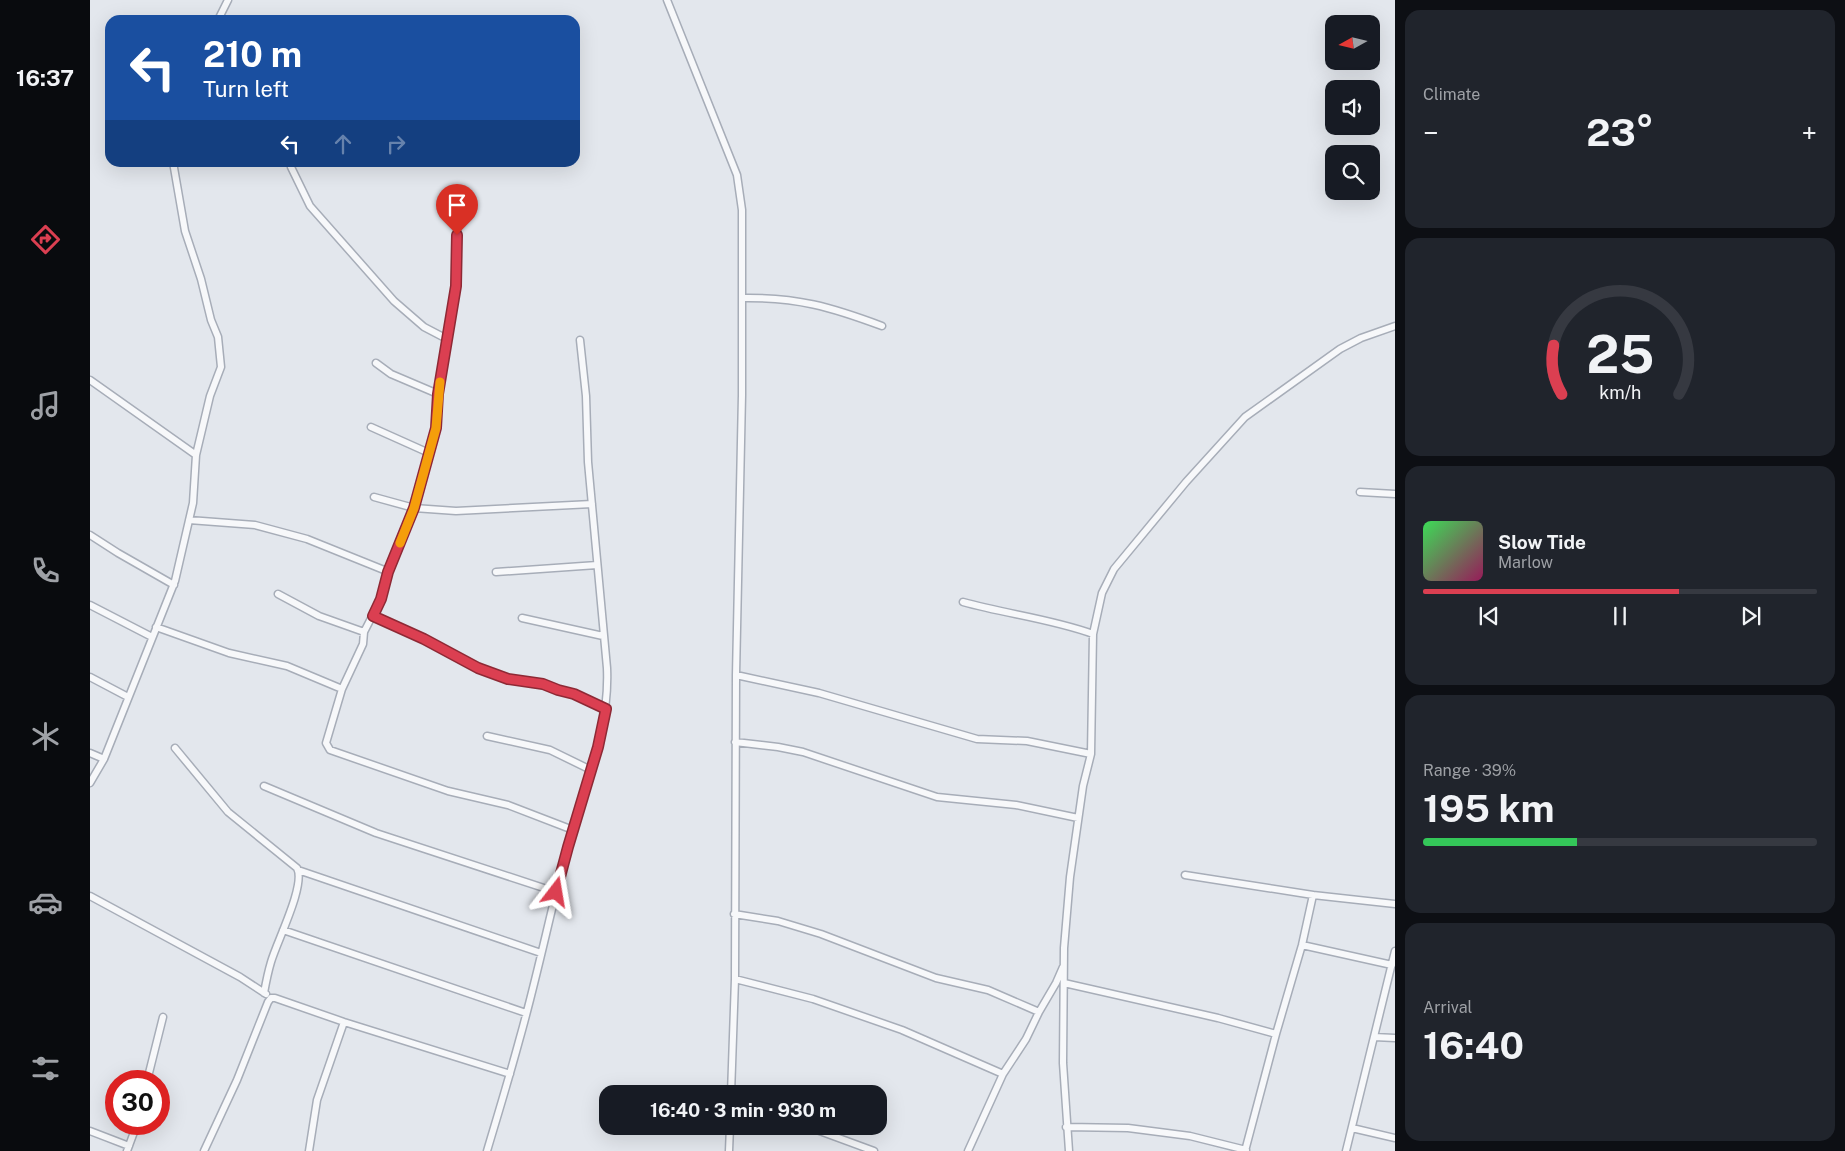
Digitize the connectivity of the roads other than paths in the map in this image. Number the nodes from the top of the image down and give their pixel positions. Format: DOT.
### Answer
graph roads {
  1 [pos="228,0"];
  2 [pos="667,0"];
  3 [pos="220,15"];
  4 [pos="174,167"];
  5 [pos="291,167"];
  6 [pos="458,201"];
  7 [pos="742,298"];
  8 [pos="882,326"];
  9 [pos="1395,326"];
  10 [pos="447,339"];
  11 [pos="580,340"];
  12 [pos="376,364"];
  13 [pos="90,380"];
  14 [pos="438,394"];
  15 [pos="370,427"];
  16 [pos="429,453"];
  17 [pos="196,455"];
  18 [pos="1360,492"];
  19 [pos="1395,494"];
  20 [pos="374,497"];
  21 [pos="592,504"];
  22 [pos="414,508"];
  23 [pos="189,520"];
  24 [pos="90,535"];
  25 [pos="597,564"];
  26 [pos="388,572"];
  27 [pos="496,572"];
  28 [pos="174,585"];
  29 [pos="278,594"];
  30 [pos="963,602"];
  31 [pos="90,604"];
  32 [pos="373,616"];
  33 [pos="522,618"];
  34 [pos="156,628"];
  35 [pos="364,632"];
  36 [pos="1093,634"];
  37 [pos="603,636"];
  38 [pos="152,637"];
  39 [pos="736,675"];
  40 [pos="90,677"];
  41 [pos="342,689"];
  42 [pos="128,697"];
  43 [pos="606,709"];
  44 [pos="487,736"];
  45 [pos="735,742"];
  46 [pos="175,748"];
  47 [pos="90,753"];
  48 [pos="1091,754"];
  49 [pos="104,759"];
  50 [pos="591,770"];
  51 [pos="90,783"];
  52 [pos="264,786"];
  53 [pos="1078,818"];
  54 [pos="573,830"];
  55 [pos="298,870"];
  56 [pos="1185,875"];
  57 [pos="556,892"];
  58 [pos="1313,895"];
  59 [pos="90,896"];
  60 [pos="1395,904"];
  61 [pos="734,914"];
  62 [pos="283,930"];
  63 [pos="1302,945"];
  64 [pos="1395,950"];
  65 [pos="541,953"];
  66 [pos="1064,964"];
  67 [pos="1392,965"];
  68 [pos="1393,975"];
  69 [pos="734,978"];
  70 [pos="1064,983"];
  71 [pos="264,993"];
  72 [pos="271,998"];
  73 [pos="1039,1012"];
  74 [pos="526,1013"];
  75 [pos="163,1017"];
  76 [pos="344,1022"];
  77 [pos="1276,1034"];
  78 [pos="1374,1037"];
  79 [pos="1395,1038"];
  80 [pos="150,1070"];
  81 [pos="510,1074"];
  82 [pos="1003,1074"];
  83 [pos="731,1085"];
  84 [pos="1066,1127"];
  85 [pos="1352,1128"];
  86 [pos="90,1131"];
  87 [pos="133,1135"];
  88 [pos="730,1135"];
  89 [pos="830,1135"];
  90 [pos="1395,1138"];
  91 [pos="128,1148"];
  92 [pos="489,1150"];
  93 [pos="204,1151"];
  94 [pos="309,1151"];
  95 [pos="729,1151"];
  96 [pos="874,1151"];
  97 [pos="968,1151"];
  98 [pos="1069,1151"];
  99 [pos="1246,1151"];
  100 [pos="1346,1151"];
  1 -- 3 [label="street"];
  2 -- 7 [label="street"];
  4 -- 17 [label="street"];
  5 -- 10 [label="street"];
  6 -- 10 [label="street"];
  7 -- 8 [label="street"];
  7 -- 39 [label="street"];
  9 -- 36 [label="street"];
  10 -- 14 [label="street"];
  11 -- 21 [label="street"];
  12 -- 14 [label="street"];
  13 -- 17 [label="street"];
  14 -- 16 [label="street"];
  15 -- 16 [label="street"];
  16 -- 22 [label="street"];
  17 -- 23 [label="street"];
  18 -- 19 [label="street"];
  20 -- 22 [label="street"];
  21 -- 22 [label="street"];
  21 -- 25 [label="street"];
  22 -- 26 [label="street"];
  23 -- 26 [label="street"];
  23 -- 28 [label="street"];
  24 -- 28 [label="street"];
  25 -- 27 [label="street"];
  25 -- 37 [label="street"];
  26 -- 32 [label="street"];
  28 -- 34 [label="street"];
  29 -- 35 [label="street"];
  30 -- 36 [label="street"];
  31 -- 38 [label="street"];
  32 -- 35 [label="street"];
  32 -- 43 [label="street"];
  33 -- 37 [label="street"];
  34 -- 38 [label="street"];
  34 -- 41 [label="street"];
  35 -- 41 [label="street"];
  36 -- 48 [label="street"];
  37 -- 43 [label="street"];
  38 -- 42 [label="street"];
  39 -- 45 [label="street"];
  39 -- 48 [label="street"];
  40 -- 42 [label="street"];
  41 -- 54 [label="street"];
  42 -- 49 [label="street"];
  43 -- 50 [label="street"];
  44 -- 50 [label="street"];
  45 -- 53 [label="street"];
  45 -- 61 [label="street"];
  46 -- 55 [label="street"];
  47 -- 49 [label="street"];
  48 -- 53 [label="street"];
  49 -- 51 [label="street"];
  50 -- 54 [label="street"];
  52 -- 57 [label="street"];
  53 -- 66 [label="street"];
  54 -- 57 [label="street"];
  55 -- 62 [label="street"];
  55 -- 65 [label="street"];
  56 -- 58 [label="street"];
  57 -- 65 [label="street"];
  58 -- 60 [label="street"];
  58 -- 63 [label="street"];
  59 -- 71 [label="street"];
  61 -- 69 [label="street"];
  61 -- 73 [label="street"];
  62 -- 71 [label="street"];
  62 -- 74 [label="street"];
  63 -- 67 [label="street"];
  63 -- 77 [label="street"];
  64 -- 67 [label="street"];
  65 -- 74 [label="street"];
  66 -- 70 [label="street"];
  66 -- 73 [label="street"];
  67 -- 68 [label="street"];
  68 -- 78 [label="street"];
  69 -- 82 [label="street"];
  69 -- 83 [label="street"];
  70 -- 77 [label="street"];
  70 -- 84 [label="street"];
  71 -- 72 [label="street"];
  72 -- 76 [label="street"];
  72 -- 93 [label="street"];
  73 -- 82 [label="street"];
  74 -- 81 [label="street"];
  75 -- 80 [label="street"];
  76 -- 81 [label="street"];
  76 -- 94 [label="street"];
  77 -- 99 [label="street"];
  78 -- 79 [label="street"];
  78 -- 85 [label="street"];
  81 -- 92 [label="street"];
  82 -- 97 [label="street"];
  84 -- 98 [label="street"];
  84 -- 99 [label="street"];
  85 -- 90 [label="street"];
  85 -- 100 [label="street"];
  86 -- 91 [label="street"];
  87 -- 91 [label="street"];
  88 -- 95 [label="street"];
  89 -- 96 [label="street"];
}
